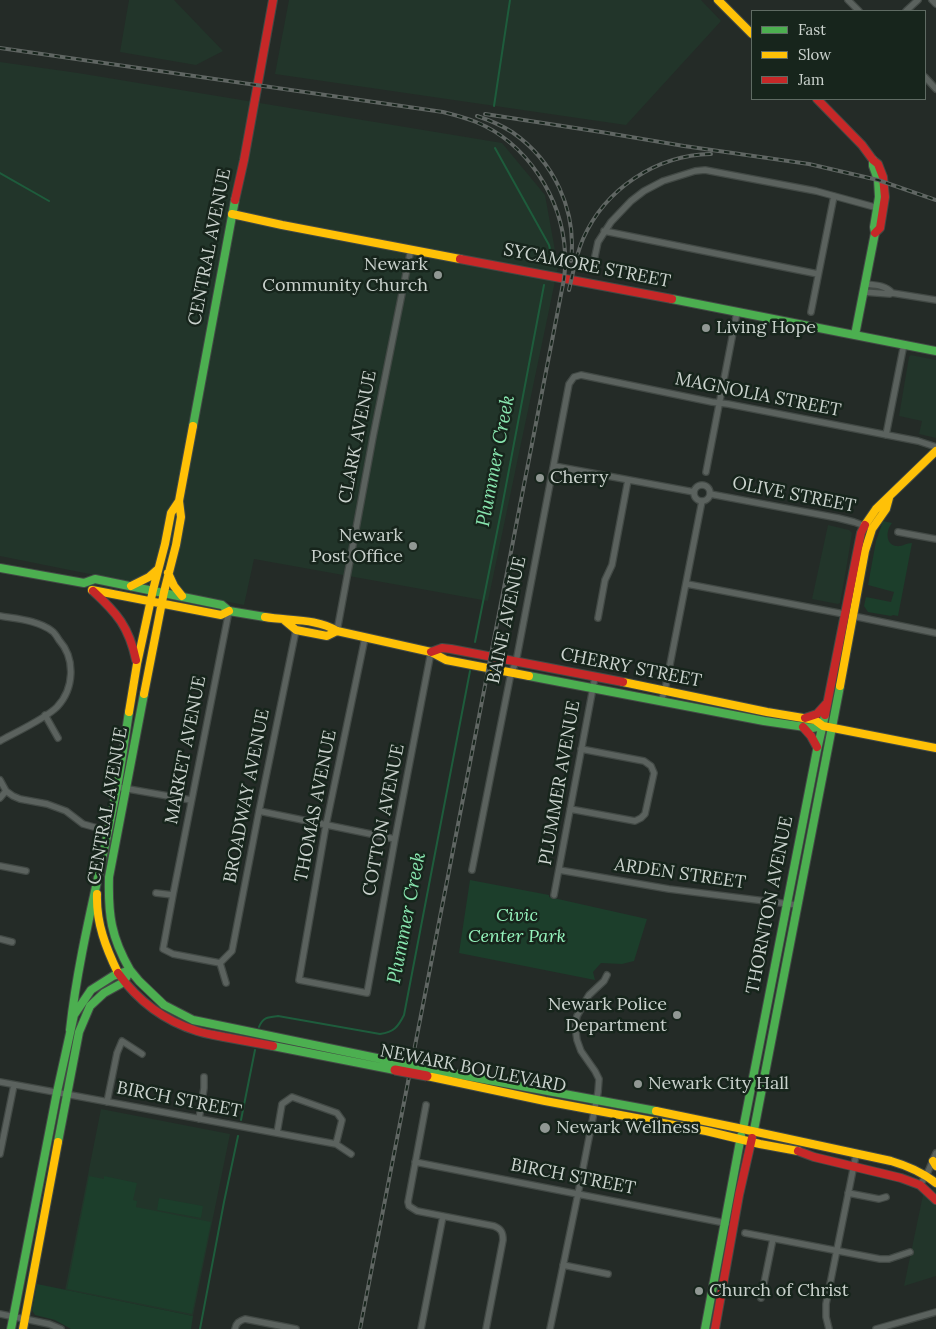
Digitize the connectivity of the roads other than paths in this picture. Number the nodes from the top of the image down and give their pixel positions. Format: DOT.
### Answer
graph roads {
  1 [pos="273,0"];
  2 [pos="848,0"];
  3 [pos="918,0"];
  4 [pos="932,0"];
  5 [pos="720,1"];
  6 [pos="936,4"];
  7 [pos="859,10"];
  8 [pos="907,10"];
  9 [pos="751,33"];
  10 [pos="926,78"];
  11 [pos="936,89"];
  12 [pos="818,100"];
  13 [pos="881,181"];
  14 [pos="834,196"];
  15 [pos="878,208"];
  16 [pos="232,214"];
  17 [pos="604,231"];
  18 [pos="875,233"];
  19 [pos="411,249"];
  20 [pos="592,270"];
  21 [pos="818,274"];
  22 [pos="864,288"];
  23 [pos="936,300"];
  24 [pos="737,312"];
  25 [pos="811,312"];
  26 [pos="855,335"];
  27 [pos="904,344"];
  28 [pos="936,351"];
  29 [pos="574,377"];
  30 [pos="719,403"];
  31 [pos="886,435"];
  32 [pos="936,447"];
  33 [pos="936,451"];
  34 [pos="554,466"];
  35 [pos="706,472"];
  36 [pos="628,480"];
  37 [pos="694,492"];
  38 [pos="710,494"];
  39 [pos="179,501"];
  40 [pos="702,501"];
  41 [pos="868,527"];
  42 [pos="898,532"];
  43 [pos="936,539"];
  44 [pos="0,568"];
  45 [pos="158,568"];
  46 [pos="168,573"];
  47 [pos="84,583"];
  48 [pos="686,584"];
  49 [pos="130,586"];
  50 [pos="92,590"];
  51 [pos="153,590"];
  52 [pos="164,592"];
  53 [pos="182,596"];
  54 [pos="150,601"];
  55 [pos="162,603"];
  56 [pos="229,611"];
  57 [pos="849,615"];
  58 [pos="0,616"];
  59 [pos="598,618"];
  60 [pos="284,620"];
  61 [pos="296,630"];
  62 [pos="337,631"];
  63 [pos="936,633"];
  64 [pos="365,638"];
  65 [pos="431,652"];
  66 [pos="516,662"];
  67 [pos="137,664"];
  68 [pos="511,673"];
  69 [pos="595,677"];
  70 [pos="592,688"];
  71 [pos="665,690"];
  72 [pos="661,701"];
  73 [pos="827,703"];
  74 [pos="745,713"];
  75 [pos="45,716"];
  76 [pos="804,723"];
  77 [pos="827,727"];
  78 [pos="58,738"];
  79 [pos="0,740"];
  80 [pos="817,747"];
  81 [pos="936,748"];
  82 [pos="581,749"];
  83 [pos="0,780"];
  84 [pos="117,787"];
  85 [pos="126,789"];
  86 [pos="6,791"];
  87 [pos="0,798"];
  88 [pos="191,800"];
  89 [pos="570,809"];
  90 [pos="259,811"];
  91 [pos="326,826"];
  92 [pos="108,831"];
  93 [pos="118,833"];
  94 [pos="395,839"];
  95 [pos="0,866"];
  96 [pos="472,870"];
  97 [pos="559,870"];
  98 [pos="26,871"];
  99 [pos="99,872"];
  100 [pos="156,893"];
  101 [pos="554,895"];
  102 [pos="172,896"];
  103 [pos="786,903"];
  104 [pos="797,906"];
  105 [pos="0,939"];
  106 [pos="12,942"];
  107 [pos="220,963"];
  108 [pos="130,970"];
  109 [pos="118,973"];
  110 [pos="607,975"];
  111 [pos="124,982"];
  112 [pos="226,983"];
  113 [pos="366,993"];
  114 [pos="70,1030"];
  115 [pos="142,1054"];
  116 [pos="395,1066"];
  117 [pos="428,1072"];
  118 [pos="204,1077"];
  119 [pos="0,1082"];
  120 [pos="14,1085"];
  121 [pos="57,1092"];
  122 [pos="67,1094"];
  123 [pos="596,1100"];
  124 [pos="108,1102"];
  125 [pos="426,1104"];
  126 [pos="594,1110"];
  127 [pos="198,1119"];
  128 [pos="743,1129"];
  129 [pos="754,1130"];
  130 [pos="277,1133"];
  131 [pos="740,1140"];
  132 [pos="751,1142"];
  133 [pos="336,1144"];
  134 [pos="1,1145"];
  135 [pos="0,1154"];
  136 [pos="351,1154"];
  137 [pos="856,1155"];
  138 [pos="935,1160"];
  139 [pos="415,1162"];
  140 [pos="853,1167"];
  141 [pos="927,1174"];
  142 [pos="936,1182"];
  143 [pos="920,1185"];
  144 [pos="848,1192"];
  145 [pos="578,1194"];
  146 [pos="886,1197"];
  147 [pos="936,1200"];
  148 [pos="443,1216"];
  149 [pos="725,1222"];
  150 [pos="732,1232"];
  151 [pos="745,1233"];
  152 [pos="773,1239"];
  153 [pos="837,1251"];
  154 [pos="910,1252"];
  155 [pos="563,1265"];
  156 [pos="608,1274"];
  157 [pos="761,1298"];
  158 [pos="936,1312"];
  159 [pos="0,1314"];
  160 [pos="13,1317"];
  161 [pos="25,1319"];
  162 [pos="11,1329"];
  163 [pos="23,1329"];
  164 [pos="61,1329"];
  165 [pos="235,1329"];
  166 [pos="296,1329"];
  167 [pos="421,1329"];
  168 [pos="486,1329"];
  169 [pos="550,1329"];
  170 [pos="705,1329"];
  171 [pos="716,1329"];
  172 [pos="829,1329"];
  173 [pos="876,1329"];
  1 -- 16 [label="main road, CENTRAL AVENUE"];
  2 -- 7 [label="street"];
  3 -- 8 [label="street"];
  4 -- 6 [label="street"];
  5 -- 9 [label="main road"];
  10 -- 11 [label="street"];
  12 -- 13 [label="main road"];
  13 -- 15 [label="main road"];
  13 -- 18 [label="main road"];
  14 -- 15 [label="street"];
  14 -- 17 [label="street"];
  14 -- 21 [label="street"];
  15 -- 18 [label="main road"];
  16 -- 19 [label="main road, SYCAMORE STREET"];
  16 -- 39 [label="main road, CENTRAL AVENUE"];
  17 -- 20 [label="street"];
  17 -- 21 [label="street"];
  18 -- 22 [label="main road"];
  19 -- 24 [label="main road, SYCAMORE STREET"];
  19 -- 62 [label="street, CLARK AVENUE"];
  21 -- 25 [label="street"];
  22 -- 23 [label="street"];
  22 -- 26 [label="main road"];
  24 -- 26 [label="main road, SYCAMORE STREET"];
  24 -- 30 [label="street"];
  26 -- 27 [label="main road, SYCAMORE STREET"];
  27 -- 28 [label="main road, SYCAMORE STREET"];
  27 -- 31 [label="street"];
  29 -- 30 [label="street, MAGNOLIA STREET"];
  29 -- 34 [label="street, BAINE AVENUE"];
  30 -- 31 [label="street, MAGNOLIA STREET"];
  30 -- 35 [label="street"];
  31 -- 32 [label="street, MAGNOLIA STREET"];
  33 -- 41 [label="main road, THORNTON AVENUE"];
  34 -- 36 [label="street, OLIVE STREET"];
  34 -- 66 [label="street, BAINE AVENUE"];
  36 -- 37 [label="street, OLIVE STREET"];
  36 -- 59 [label="street"];
  37 -- 38 [label="street, OLIVE STREET"];
  37 -- 40 [label="street"];
  38 -- 40 [label="street, OLIVE STREET"];
  38 -- 41 [label="street, OLIVE STREET"];
  39 -- 45 [label="main road, CENTRAL AVENUE"];
  39 -- 46 [label="main road, CENTRAL AVENUE"];
  40 -- 48 [label="street"];
  41 -- 57 [label="main road, THORNTON AVENUE"];
  42 -- 43 [label="street"];
  44 -- 47 [label="main road, CHERRY STREET"];
  45 -- 49 [label="main road"];
  45 -- 51 [label="main road, CENTRAL AVENUE"];
  46 -- 52 [label="main road, CENTRAL AVENUE"];
  46 -- 53 [label="main road"];
  47 -- 49 [label="main road, CHERRY STREET"];
  47 -- 50 [label="main road"];
  48 -- 57 [label="street"];
  48 -- 71 [label="street"];
  49 -- 51 [label="main road, CHERRY STREET"];
  50 -- 54 [label="main road, CHERRY STREET"];
  50 -- 67 [label="main road"];
  51 -- 52 [label="main road, CHERRY STREET"];
  51 -- 54 [label="main road, CENTRAL AVENUE"];
  52 -- 53 [label="main road, CHERRY STREET"];
  52 -- 55 [label="main road, CENTRAL AVENUE"];
  53 -- 56 [label="main road, CHERRY STREET"];
  54 -- 55 [label="main road, CHERRY STREET"];
  54 -- 67 [label="main road, CENTRAL AVENUE"];
  55 -- 56 [label="main road, CHERRY STREET"];
  55 -- 85 [label="main road, CENTRAL AVENUE"];
  56 -- 60 [label="main road, CHERRY STREET"];
  56 -- 88 [label="street, MARKET AVENUE"];
  57 -- 63 [label="street"];
  57 -- 73 [label="main road, THORNTON AVENUE"];
  57 -- 77 [label="main road, THORNTON AVENUE"];
  58 -- 75 [label="street"];
  60 -- 61 [label="main road, CHERRY STREET"];
  60 -- 62 [label="main road, CHERRY STREET"];
  61 -- 62 [label="main road, CHERRY STREET"];
  61 -- 90 [label="street, BROADWAY AVENUE"];
  62 -- 64 [label="main road, CHERRY STREET"];
  64 -- 65 [label="main road, CHERRY STREET"];
  64 -- 91 [label="street, THOMAS AVENUE"];
  65 -- 66 [label="main road, CHERRY STREET"];
  65 -- 68 [label="main road, CHERRY STREET"];
  65 -- 94 [label="street, COTTON AVENUE"];
  66 -- 68 [label="street, BAINE AVENUE"];
  66 -- 69 [label="main road, CHERRY STREET"];
  67 -- 84 [label="main road, CENTRAL AVENUE"];
  68 -- 70 [label="main road, CHERRY STREET"];
  68 -- 96 [label="street, BAINE AVENUE"];
  69 -- 70 [label="street, PLUMMER AVENUE"];
  69 -- 71 [label="main road, CHERRY STREET"];
  70 -- 72 [label="main road, CHERRY STREET"];
  70 -- 82 [label="street, PLUMMER AVENUE"];
  71 -- 72 [label="street"];
  71 -- 74 [label="main road, CHERRY STREET"];
  72 -- 74 [label="main road, CHERRY STREET"];
  73 -- 76 [label="main road"];
  73 -- 77 [label="main road, THORNTON AVENUE"];
  74 -- 76 [label="main road, CHERRY STREET"];
  75 -- 78 [label="street"];
  75 -- 79 [label="street"];
  76 -- 77 [label="main road, CHERRY STREET"];
  76 -- 80 [label="main road"];
  77 -- 80 [label="main road, THORNTON AVENUE"];
  77 -- 81 [label="main road, CHERRY STREET"];
  77 -- 104 [label="main road, THORNTON AVENUE"];
  80 -- 103 [label="main road, THORNTON AVENUE"];
  82 -- 89 [label="street, PLUMMER AVENUE"];
  82 -- 89 [label="street"];
  83 -- 86 [label="street"];
  84 -- 85 [label="street"];
  84 -- 92 [label="main road, CENTRAL AVENUE"];
  85 -- 88 [label="street"];
  85 -- 93 [label="main road, CENTRAL AVENUE"];
  86 -- 87 [label="street"];
  86 -- 92 [label="street"];
  88 -- 102 [label="street, MARKET AVENUE"];
  89 -- 97 [label="street, PLUMMER AVENUE"];
  90 -- 91 [label="street"];
  90 -- 107 [label="street, BROADWAY AVENUE"];
  91 -- 94 [label="street"];
  91 -- 113 [label="street, THOMAS AVENUE"];
  92 -- 93 [label="main road"];
  92 -- 99 [label="main road, CENTRAL AVENUE"];
  93 -- 108 [label="main road, CENTRAL AVENUE"];
  94 -- 113 [label="street, COTTON AVENUE"];
  95 -- 98 [label="street"];
  97 -- 101 [label="street, PLUMMER AVENUE"];
  97 -- 103 [label="street, ARDEN STREET"];
  99 -- 109 [label="main road, NEWARK BOULEVARD"];
  99 -- 114 [label="main road"];
  100 -- 102 [label="street"];
  102 -- 107 [label="street, MARKET AVENUE"];
  103 -- 104 [label="street, ARDEN STREET"];
  103 -- 128 [label="main road, THORNTON AVENUE"];
  104 -- 129 [label="main road, THORNTON AVENUE"];
  105 -- 106 [label="street"];
  107 -- 112 [label="street"];
  108 -- 109 [label="main road"];
  108 -- 111 [label="main road"];
  108 -- 116 [label="main road, NEWARK BOULEVARD"];
  109 -- 111 [label="main road, NEWARK BOULEVARD"];
  109 -- 114 [label="main road"];
  110 -- 123 [label="street"];
  111 -- 116 [label="main road, NEWARK BOULEVARD"];
  111 -- 122 [label="main road"];
  114 -- 121 [label="main road"];
  115 -- 124 [label="street"];
  116 -- 117 [label="main road, NEWARK BOULEVARD, bridge"];
  117 -- 123 [label="main road, NEWARK BOULEVARD"];
  117 -- 126 [label="main road, NEWARK BOULEVARD"];
  118 -- 127 [label="street"];
  119 -- 120 [label="street, BIRCH STREET"];
  120 -- 121 [label="street, BIRCH STREET"];
  120 -- 134 [label="street"];
  121 -- 122 [label="street, BIRCH STREET"];
  121 -- 160 [label="main road"];
  122 -- 124 [label="street, BIRCH STREET"];
  122 -- 161 [label="main road"];
  123 -- 126 [label="street"];
  123 -- 128 [label="main road, NEWARK BOULEVARD"];
  124 -- 127 [label="street, BIRCH STREET"];
  125 -- 139 [label="street"];
  126 -- 131 [label="main road, NEWARK BOULEVARD"];
  126 -- 145 [label="street"];
  127 -- 130 [label="street, BIRCH STREET"];
  128 -- 129 [label="main road, NEWARK BOULEVARD"];
  128 -- 131 [label="main road, THORNTON AVENUE"];
  129 -- 132 [label="main road, THORNTON AVENUE"];
  129 -- 137 [label="main road, NEWARK BOULEVARD"];
  130 -- 133 [label="street, BIRCH STREET"];
  130 -- 133 [label="street"];
  131 -- 132 [label="main road, NEWARK BOULEVARD"];
  131 -- 149 [label="main road, THORNTON AVENUE"];
  132 -- 140 [label="main road, NEWARK BOULEVARD"];
  132 -- 150 [label="main road, THORNTON AVENUE"];
  133 -- 136 [label="street, BIRCH STREET"];
  134 -- 135 [label="street"];
  137 -- 140 [label="street"];
  137 -- 141 [label="main road, NEWARK BOULEVARD"];
  138 -- 141 [label="street"];
  139 -- 145 [label="street, BIRCH STREET"];
  139 -- 148 [label="street"];
  140 -- 143 [label="main road, NEWARK BOULEVARD"];
  140 -- 144 [label="street"];
  141 -- 142 [label="main road, NEWARK BOULEVARD"];
  141 -- 143 [label="street"];
  143 -- 147 [label="main road, NEWARK BOULEVARD"];
  144 -- 146 [label="street"];
  144 -- 153 [label="street"];
  145 -- 149 [label="street, BIRCH STREET"];
  145 -- 155 [label="street"];
  148 -- 167 [label="street"];
  148 -- 168 [label="street"];
  149 -- 150 [label="street"];
  149 -- 170 [label="main road, THORNTON AVENUE"];
  150 -- 171 [label="main road, THORNTON AVENUE"];
  151 -- 152 [label="street"];
  152 -- 153 [label="street"];
  152 -- 157 [label="street"];
  153 -- 154 [label="street"];
  153 -- 172 [label="street"];
  155 -- 156 [label="street"];
  155 -- 169 [label="street"];
  158 -- 173 [label="street"];
  159 -- 160 [label="street"];
  160 -- 161 [label="street"];
  160 -- 162 [label="main road"];
  161 -- 163 [label="main road"];
  161 -- 164 [label="street"];
  165 -- 166 [label="street"];
}
